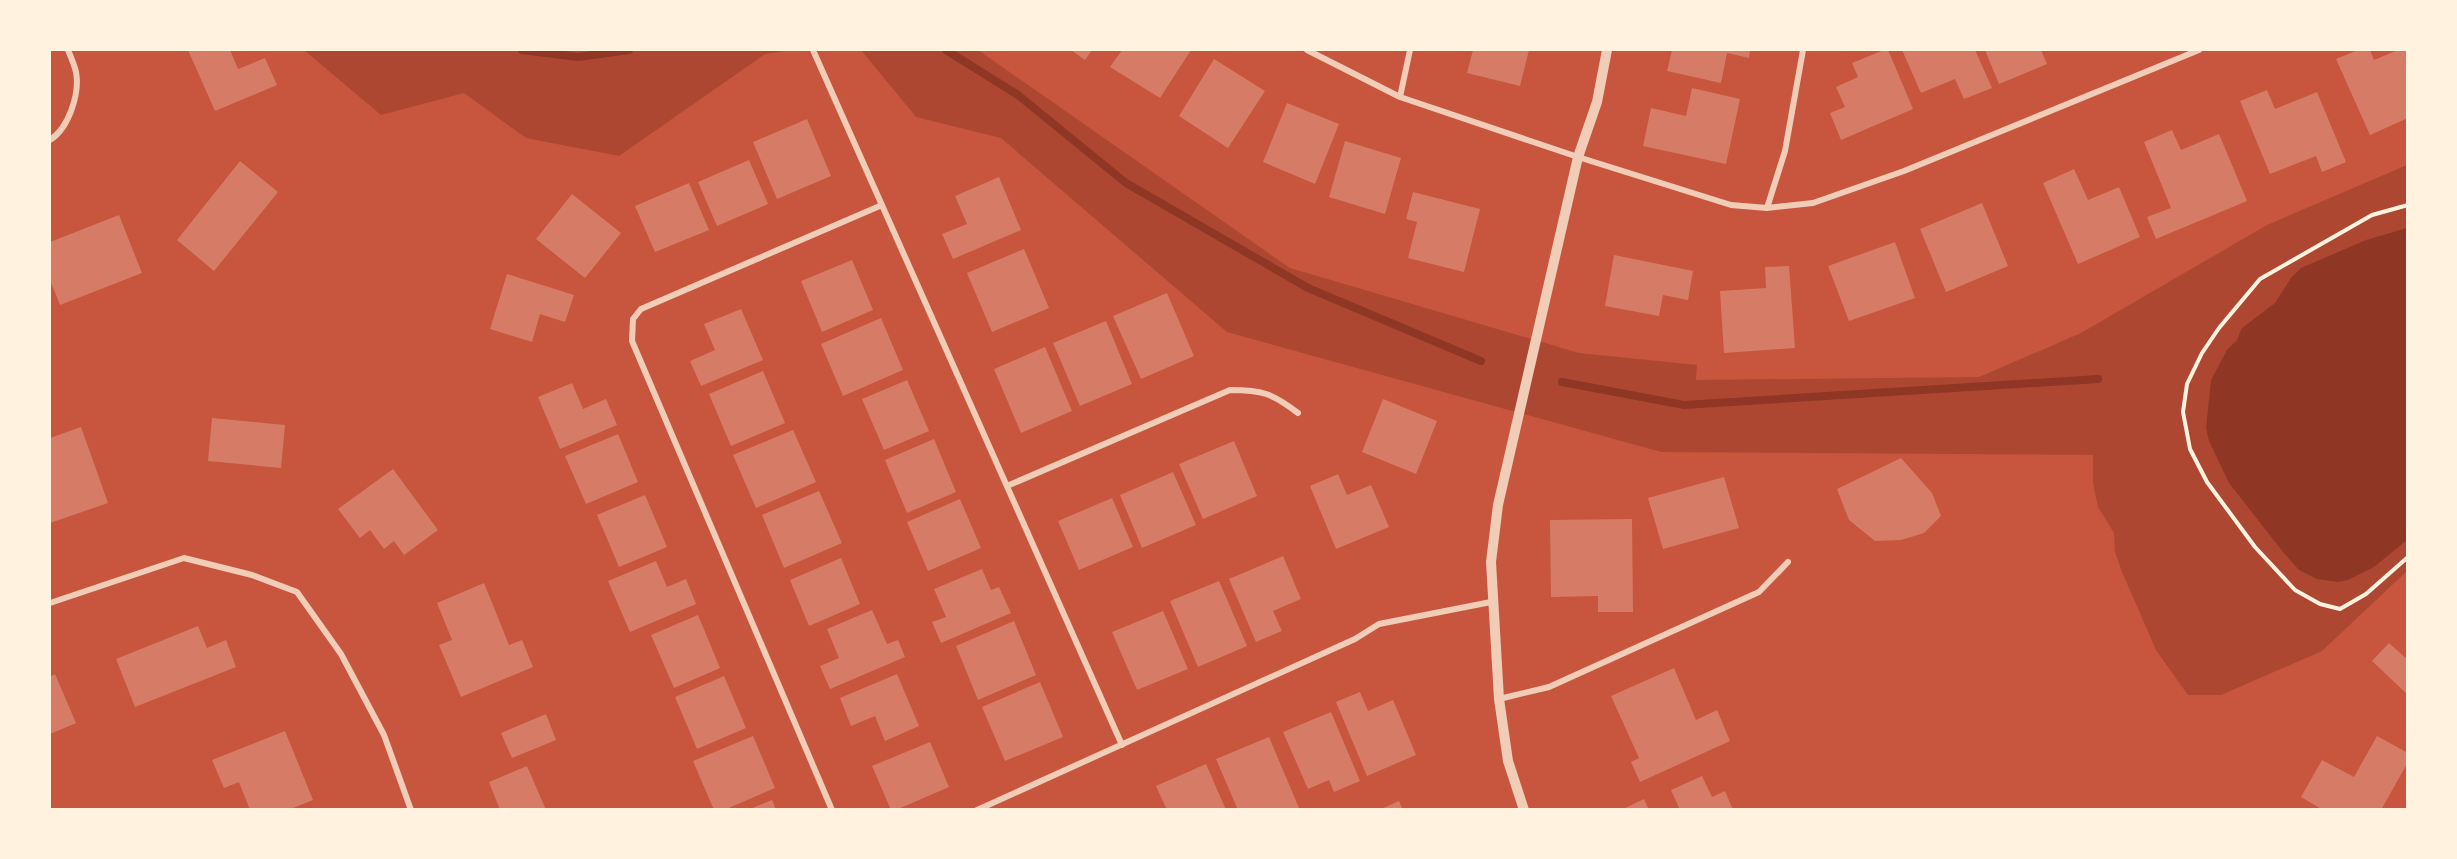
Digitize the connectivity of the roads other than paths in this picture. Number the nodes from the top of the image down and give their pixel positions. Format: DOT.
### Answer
graph roads {
  1 [pos="68,50"];
  2 [pos="813,50"];
  3 [pos="1307,50"];
  4 [pos="1410,50"];
  5 [pos="1607,50"];
  6 [pos="1803,50"];
  7 [pos="2199,50"];
  8 [pos="1400,97"];
  9 [pos="50,140"];
  10 [pos="1578,158"];
  11 [pos="882,205"];
  12 [pos="1767,208"];
  13 [pos="1298,413"];
  14 [pos="1007,486"];
  15 [pos="1788,562"];
  16 [pos="1491,602"];
  17 [pos="50,603"];
  18 [pos="1499,699"];
  19 [pos="1122,745"];
  20 [pos="411,810"];
  21 [pos="832,810"];
  22 [pos="977,810"];
  23 [pos="1524,810"];
  1 -- 9 [label="street"];
  2 -- 11 [label="street"];
  3 -- 8 [label="street"];
  4 -- 8 [label="street"];
  5 -- 10 [label="street"];
  6 -- 12 [label="street"];
  7 -- 12 [label="street"];
  8 -- 10 [label="street"];
  10 -- 12 [label="street"];
  10 -- 16 [label="street"];
  11 -- 14 [label="street"];
  11 -- 21 [label="street"];
  13 -- 14 [label="street"];
  14 -- 19 [label="street"];
  15 -- 18 [label="street"];
  16 -- 18 [label="street"];
  16 -- 19 [label="street"];
  17 -- 20 [label="street"];
  18 -- 23 [label="street"];
  19 -- 22 [label="street"];
}
